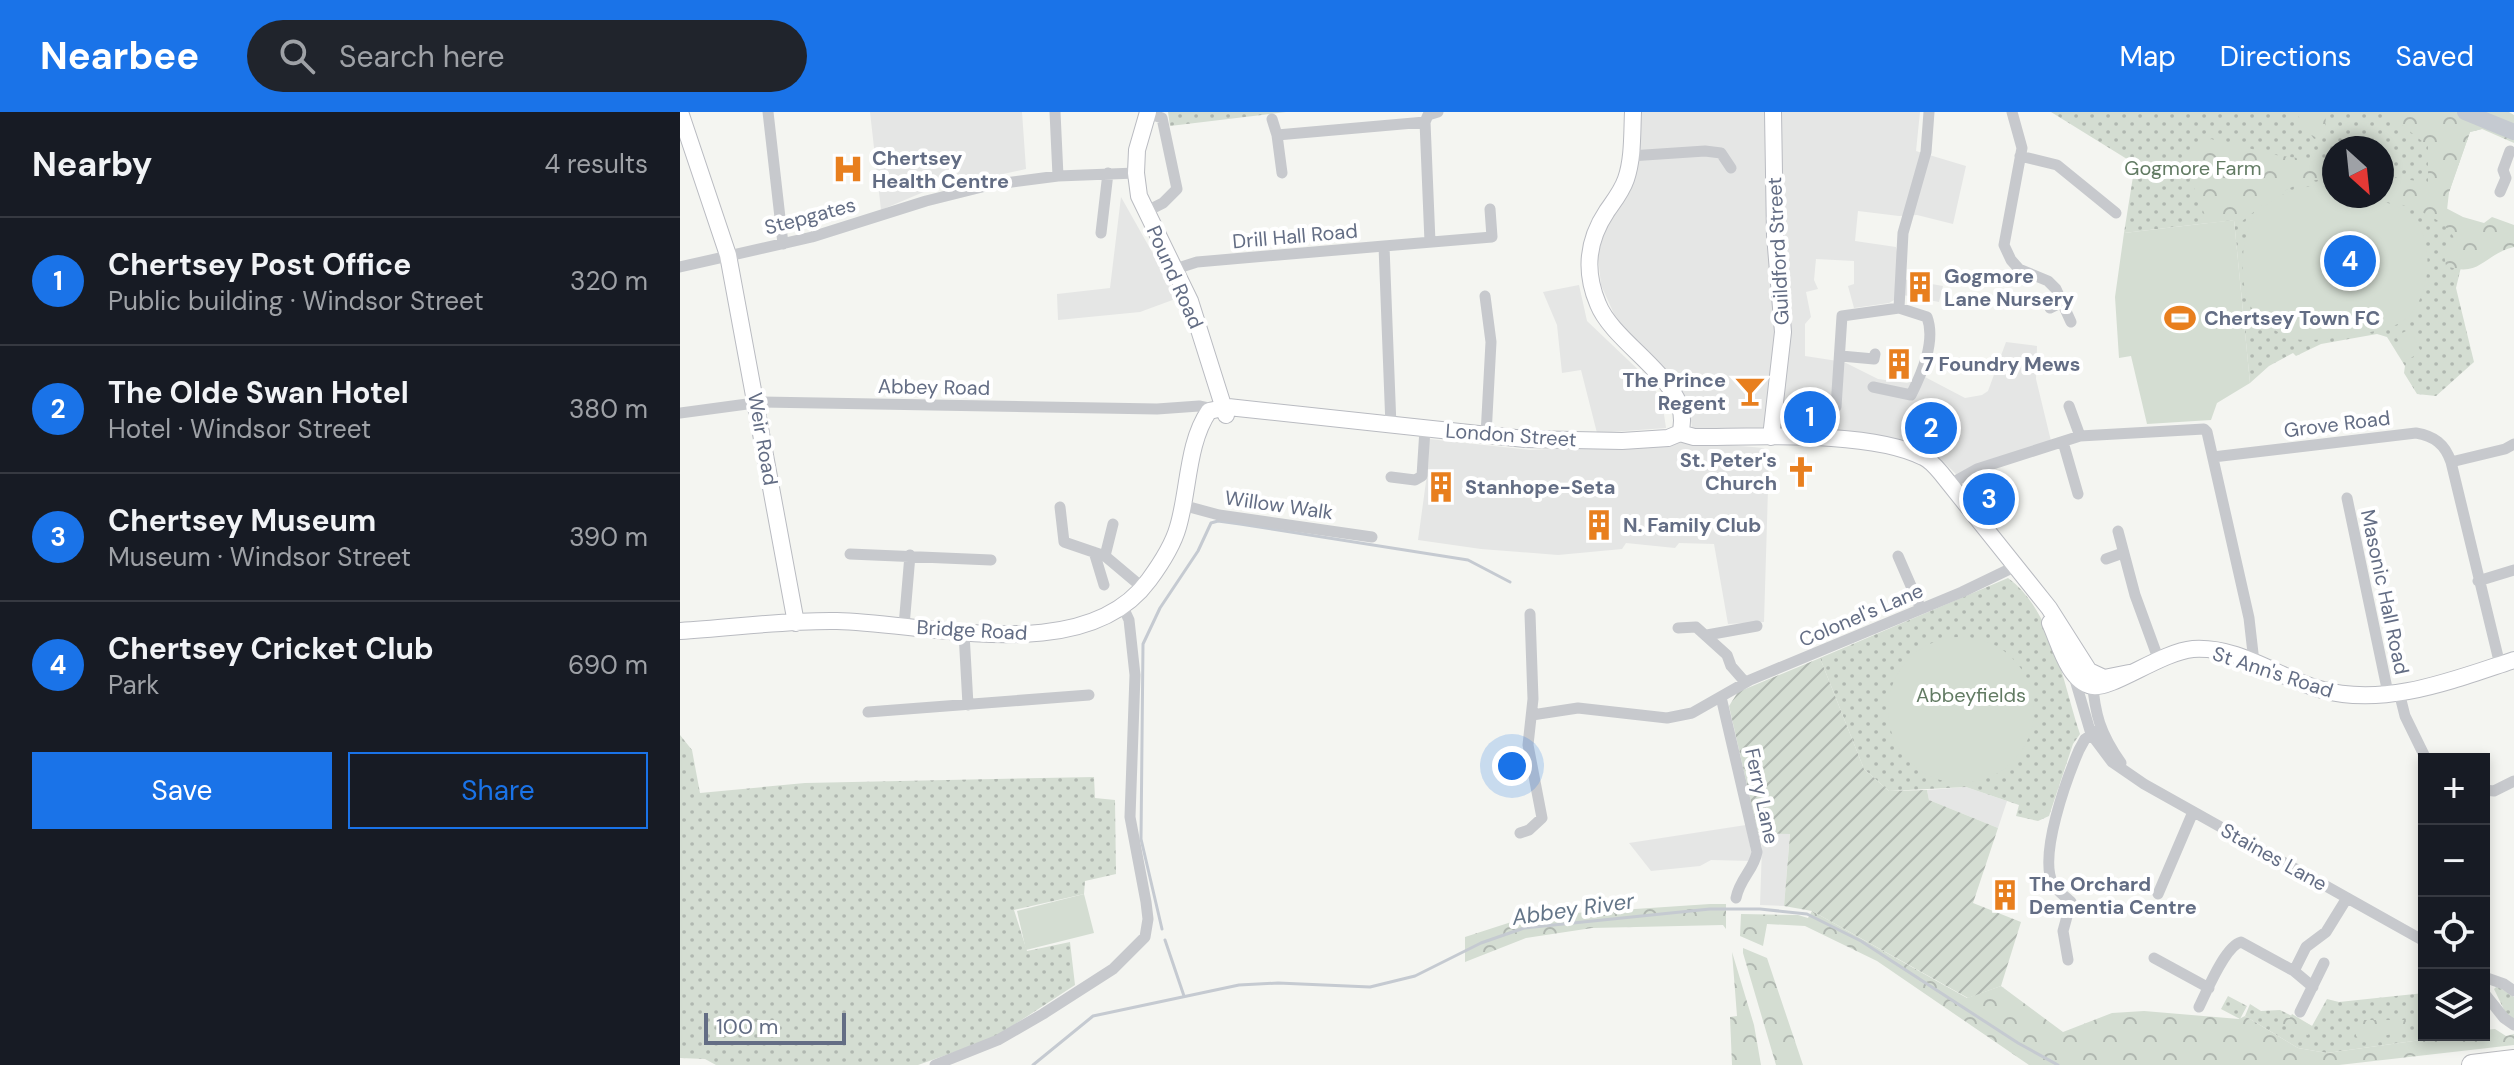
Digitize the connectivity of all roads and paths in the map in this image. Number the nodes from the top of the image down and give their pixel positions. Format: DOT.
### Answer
graph roads {
  1 [pos="680,112"];
  2 [pos="768,112"];
  3 [pos="1055,112"];
  4 [pos="1148,112"];
  5 [pos="1438,112"];
  6 [pos="1633,112"];
  7 [pos="1773,112"];
  8 [pos="1929,112"];
  9 [pos="2012,112"];
  10 [pos="1272,119"];
  11 [pos="1425,122"];
  12 [pos="1277,135"];
  13 [pos="2510,151"];
  14 [pos="1630,156"];
  15 [pos="2020,156"];
  16 [pos="1731,168"];
  17 [pos="1108,173"];
  18 [pos="1136,173"];
  19 [pos="1282,173"];
  20 [pos="1058,176"];
  21 [pos="2510,180"];
  22 [pos="2500,192"];
  23 [pos="1490,209"];
  24 [pos="1145,212"];
  25 [pos="2116,213"];
  26 [pos="1101,233"];
  27 [pos="1430,242"];
  28 [pos="783,244"];
  29 [pos="1384,246"];
  30 [pos="728,255"];
  31 [pos="680,267"];
  32 [pos="1175,269"];
  33 [pos="1485,296"];
  34 [pos="2062,302"];
  35 [pos="1899,308"];
  36 [pos="2050,308"];
  37 [pos="2071,322"];
  38 [pos="1875,354"];
  39 [pos="1841,356"];
  40 [pos="1873,387"];
  41 [pos="756,403"];
  42 [pos="2069,406"];
  43 [pos="1836,407"];
  44 [pos="680,413"];
  45 [pos="1217,414"];
  46 [pos="1391,426"];
  47 [pos="1425,429"];
  48 [pos="1680,433"];
  49 [pos="1486,435"];
  50 [pos="2080,436"];
  51 [pos="1771,437"];
  52 [pos="2063,442"];
  53 [pos="2514,444"];
  54 [pos="2213,457"];
  55 [pos="2451,462"];
  56 [pos="1391,477"];
  57 [pos="1950,484"];
  58 [pos="2078,494"];
  59 [pos="2347,498"];
  60 [pos="1182,505"];
  61 [pos="1060,507"];
  62 [pos="1113,524"];
  63 [pos="2118,531"];
  64 [pos="1372,537"];
  65 [pos="2123,553"];
  66 [pos="850,554"];
  67 [pos="1100,554"];
  68 [pos="910,555"];
  69 [pos="1898,556"];
  70 [pos="2106,559"];
  71 [pos="991,560"];
  72 [pos="2016,566"];
  73 [pos="2514,570"];
  74 [pos="2478,581"];
  75 [pos="1104,585"];
  76 [pos="1143,588"];
  77 [pos="1921,609"];
  78 [pos="1126,613"];
  79 [pos="1529,614"];
  80 [pos="796,623"];
  81 [pos="904,626"];
  82 [pos="1757,626"];
  83 [pos="1678,628"];
  84 [pos="1727,630"];
  85 [pos="680,631"];
  86 [pos="964,633"];
  87 [pos="1707,635"];
  88 [pos="2158,658"];
  89 [pos="1729,660"];
  90 [pos="2254,662"];
  91 [pos="2507,662"];
  92 [pos="2085,677"];
  93 [pos="1745,682"];
  94 [pos="2394,693"];
  95 [pos="1725,695"];
  96 [pos="1089,696"];
  97 [pos="968,705"];
  98 [pos="868,712"];
  99 [pos="1532,715"];
  100 [pos="2096,732"];
  101 [pos="2423,753"];
  102 [pos="2514,781"];
  103 [pos="2490,791"];
  104 [pos="2193,812"];
  105 [pos="1520,832"];
  106 [pos="2158,894"];
  107 [pos="1736,898"];
  108 [pos="2347,898"];
  109 [pos="2418,938"];
  110 [pos="2154,958"];
  111 [pos="2068,960"];
  112 [pos="2324,963"];
  113 [pos="2294,971"];
  114 [pos="2490,979"];
  115 [pos="2313,987"];
  116 [pos="2209,988"];
  117 [pos="2514,991"];
  118 [pos="2490,1000"];
  119 [pos="2199,1007"];
  120 [pos="2300,1012"];
  121 [pos="2514,1025"];
  122 [pos="2514,1060"];
  123 [pos="935,1065"];
  124 [pos="2472,1065"];
  1 -- 30 [label="main road, Weir Road"];
  2 -- 28 [label="street"];
  3 -- 20 [label="street"];
  4 -- 18 [label="main road"];
  4 -- 24 [label="street"];
  5 -- 11 [label="street"];
  6 -- 14 [label="main road"];
  7 -- 51 [label="main road, Guildford Street"];
  8 -- 35 [label="street"];
  9 -- 15 [label="street"];
  10 -- 12 [label="street"];
  11 -- 12 [label="street"];
  11 -- 27 [label="street"];
  12 -- 19 [label="street"];
  13 -- 21 [label="street"];
  14 -- 16 [label="street"];
  14 -- 48 [label="main road"];
  15 -- 25 [label="street"];
  15 -- 34 [label="street"];
  17 -- 18 [label="street, Stepgates"];
  17 -- 20 [label="street, Stepgates"];
  17 -- 26 [label="street"];
  18 -- 24 [label="main road, Pound Road"];
  20 -- 28 [label="street, Stepgates"];
  21 -- 22 [label="street"];
  23 -- 27 [label="street"];
  24 -- 32 [label="main road, Pound Road"];
  27 -- 29 [label="street"];
  28 -- 30 [label="street, Stepgates"];
  29 -- 32 [label="street, Drill Hall Road"];
  29 -- 46 [label="street, Drill Hall Road"];
  30 -- 31 [label="street, Stepgates"];
  30 -- 41 [label="main road, Weir Road"];
  32 -- 45 [label="main road, Pound Road"];
  33 -- 49 [label="street"];
  34 -- 36 [label="street"];
  34 -- 37 [label="street"];
  35 -- 39 [label="street"];
  35 -- 40 [label="street"];
  38 -- 39 [label="street"];
  39 -- 43 [label="street"];
  41 -- 44 [label="street, Abbey Road"];
  41 -- 45 [label="street, Abbey Road"];
  41 -- 80 [label="main road, Weir Road"];
  42 -- 50 [label="street"];
  45 -- 46 [label="main road, London Street"];
  45 -- 60 [label="main road, Bridge Road"];
  46 -- 47 [label="main road, London Street"];
  47 -- 49 [label="main road, London Street"];
  47 -- 56 [label="street"];
  48 -- 49 [label="main road, London Street"];
  48 -- 51 [label="main road, London Street"];
  50 -- 52 [label="street"];
  50 -- 54 [label="street"];
  51 -- 57 [label="main road, London Street"];
  52 -- 57 [label="street"];
  52 -- 58 [label="street"];
  53 -- 55 [label="street"];
  54 -- 55 [label="street, Grove Road"];
  54 -- 90 [label="street"];
  55 -- 74 [label="street"];
  57 -- 72 [label="main road, Staines Lane"];
  59 -- 94 [label="street, Masonic Hall Road"];
  60 -- 64 [label="street, Willow Walk"];
  60 -- 76 [label="main road, Bridge Road"];
  61 -- 67 [label="street"];
  62 -- 67 [label="street"];
  63 -- 65 [label="street"];
  65 -- 70 [label="street"];
  65 -- 88 [label="street"];
  66 -- 68 [label="street"];
  67 -- 75 [label="street"];
  67 -- 76 [label="street"];
  68 -- 71 [label="street"];
  68 -- 81 [label="street"];
  69 -- 77 [label="street"];
  72 -- 77 [label="street, Colonel's Lane"];
  72 -- 92 [label="main road, Staines Lane"];
  73 -- 74 [label="street"];
  74 -- 91 [label="street"];
  76 -- 78 [label="main road, Bridge Road"];
  77 -- 93 [label="street, Colonel's Lane"];
  78 -- 86 [label="main road, Bridge Road"];
  78 -- 123 [label="street"];
  79 -- 99 [label="street"];
  80 -- 81 [label="main road, Bridge Road"];
  80 -- 85 [label="main road, Bridge Road"];
  81 -- 86 [label="main road, Bridge Road"];
  82 -- 84 [label="street"];
  83 -- 87 [label="street"];
  84 -- 87 [label="street"];
  84 -- 89 [label="street, Ferry Lane"];
  86 -- 97 [label="street"];
  87 -- 89 [label="street"];
  88 -- 90 [label="main road, St Ann's Road"];
  88 -- 92 [label="main road, St Ann's Road"];
  89 -- 93 [label="street"];
  89 -- 95 [label="street, Ferry Lane"];
  90 -- 94 [label="main road, St Ann's Road"];
  91 -- 94 [label="main road, St Ann's Road"];
  92 -- 100 [label="street, Staines Lane"];
  92 -- 100 [label="street, Staines Lane"];
  93 -- 95 [label="street, Colonel's Lane"];
  94 -- 101 [label="street, Masonic Hall Road"];
  95 -- 99 [label="street, Colonel's Lane"];
  95 -- 107 [label="street, Ferry Lane"];
  96 -- 97 [label="street"];
  97 -- 98 [label="street"];
  99 -- 105 [label="street"];
  100 -- 104 [label="street, Staines Lane"];
  100 -- 111 [label="street"];
  102 -- 103 [label="street"];
  104 -- 106 [label="street"];
  104 -- 108 [label="street, Staines Lane"];
  108 -- 109 [label="street, Staines Lane"];
  108 -- 113 [label="street"];
  110 -- 116 [label="street"];
  112 -- 115 [label="street"];
  113 -- 115 [label="street"];
  113 -- 116 [label="street"];
  114 -- 117 [label="street"];
  115 -- 120 [label="street"];
  116 -- 119 [label="street"];
  118 -- 121 [label="street"];
  122 -- 124 [label="highway"];
}
